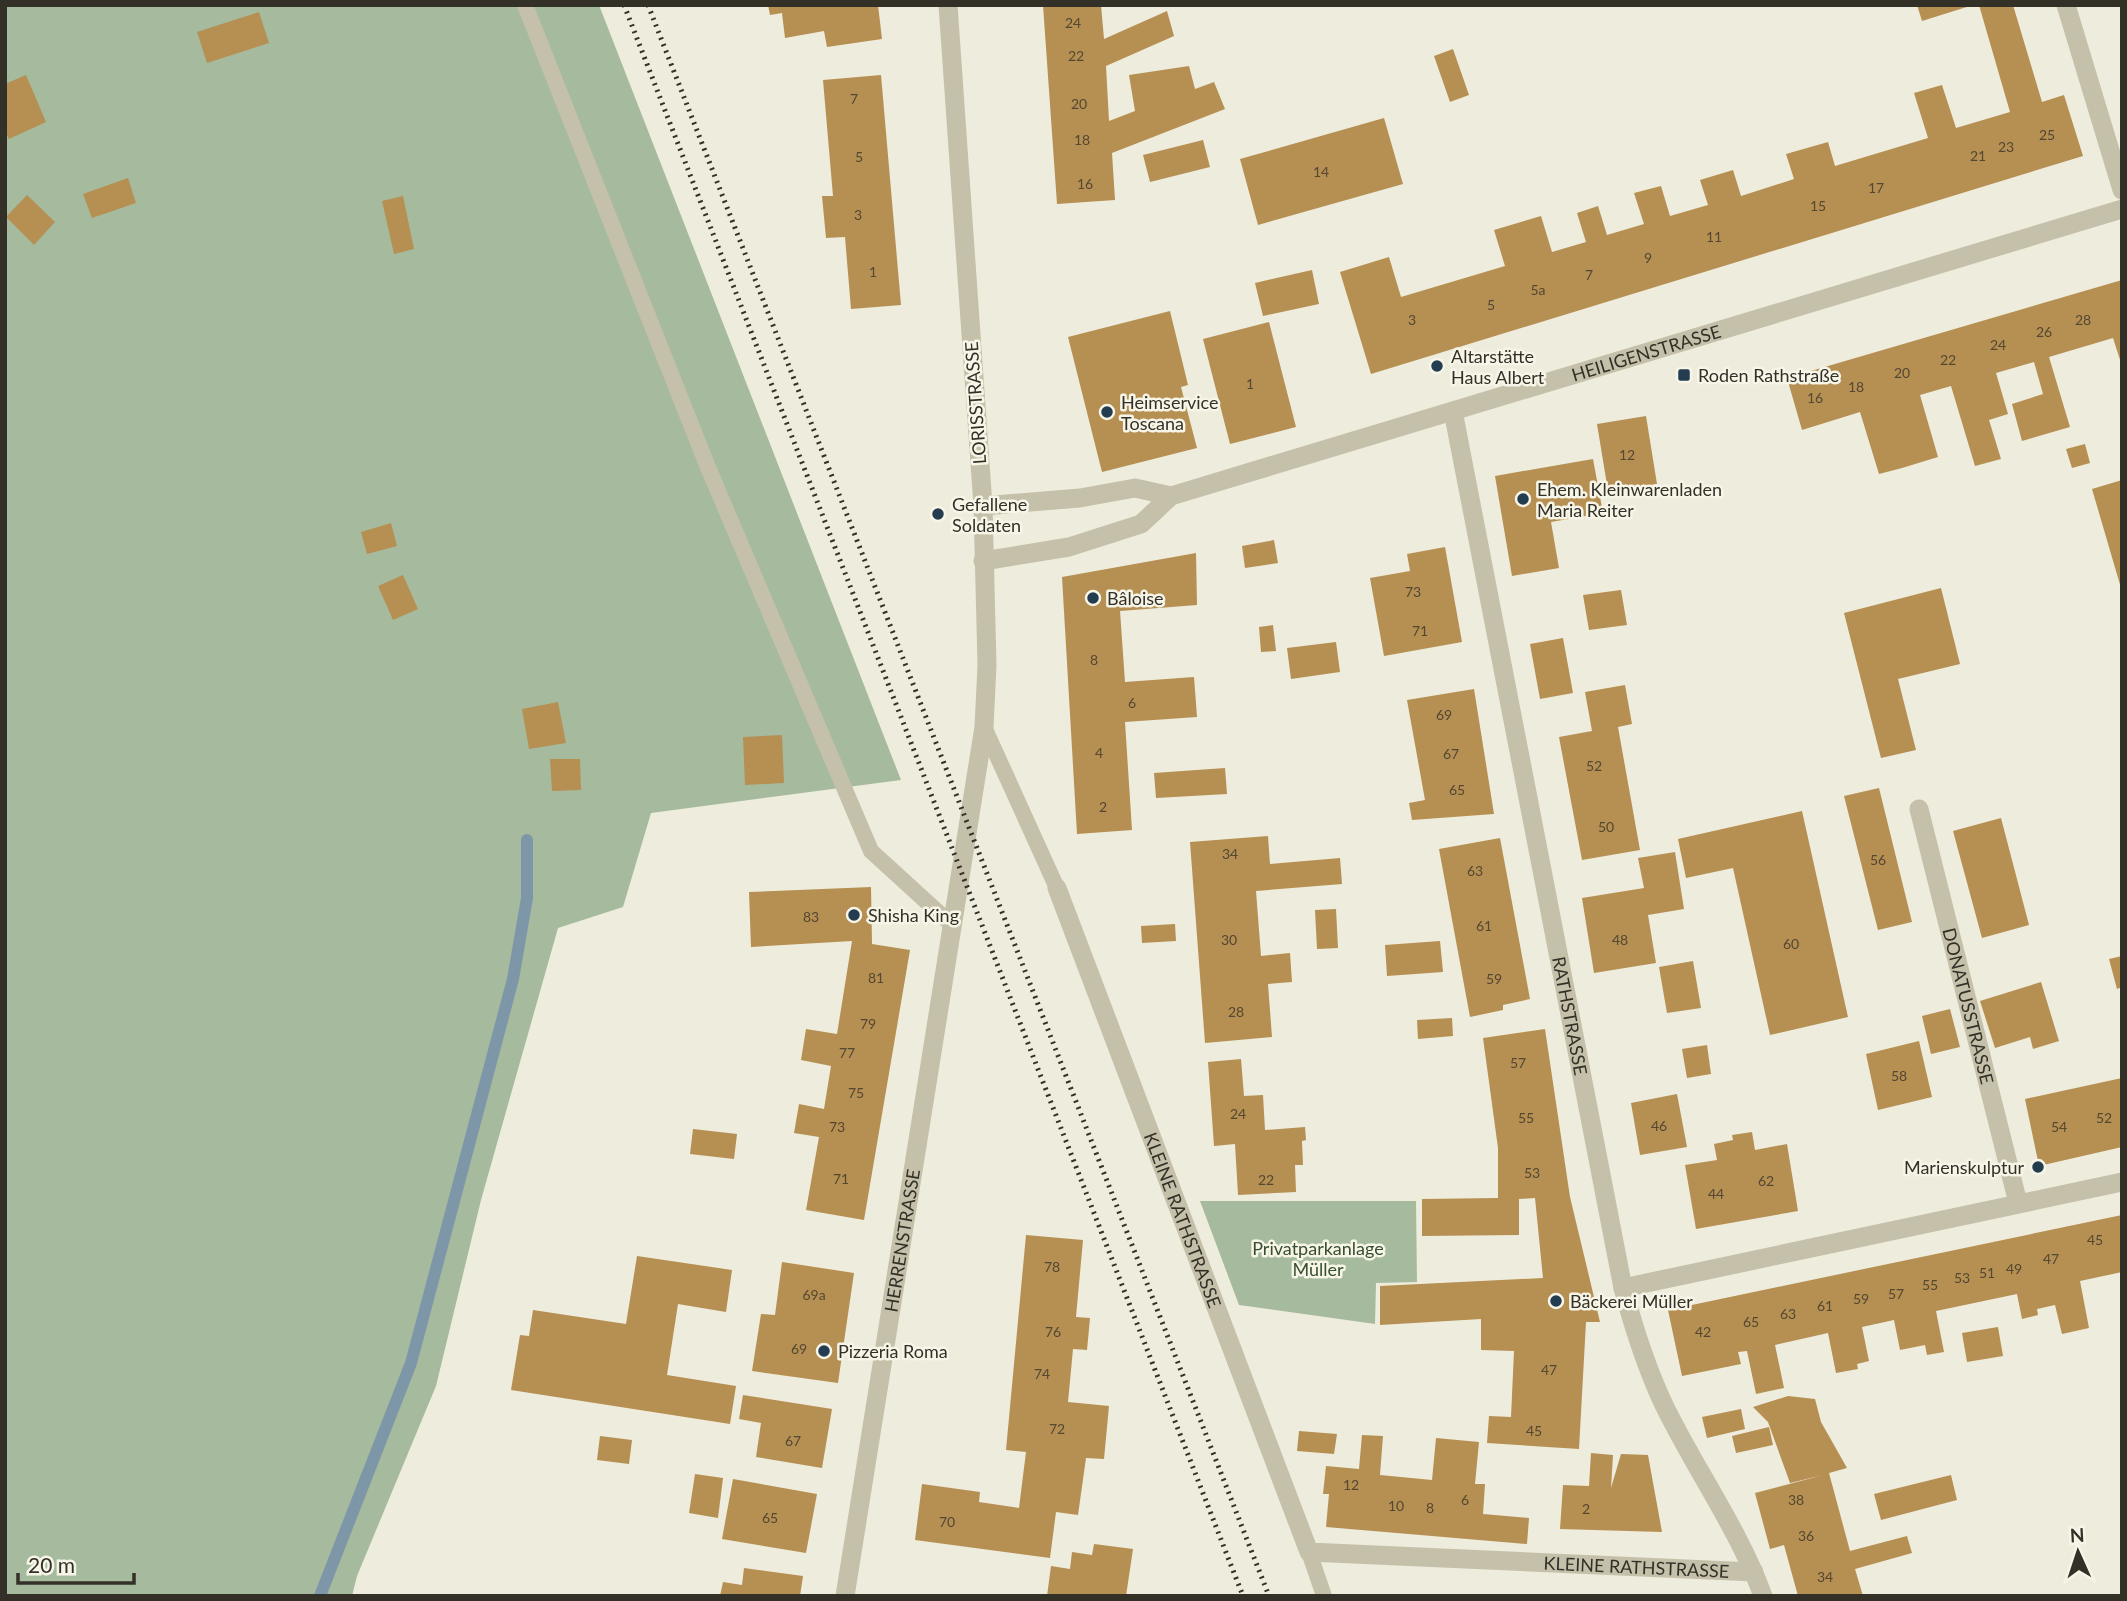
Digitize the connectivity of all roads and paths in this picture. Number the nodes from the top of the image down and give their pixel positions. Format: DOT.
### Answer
graph roads {
  1 [pos="525,5"];
  2 [pos="948,5"];
  3 [pos="2066,5"];
  4 [pos="2122,190"];
  5 [pos="2122,209"];
  6 [pos="1453,411"];
  7 [pos="1171,495"];
  8 [pos="982,506"];
  9 [pos="983,561"];
  10 [pos="984,727"];
  11 [pos="1919,809"];
  12 [pos="1057,888"];
  13 [pos="951,924"];
  14 [pos="2122,1182"];
  15 [pos="2018,1203"];
  16 [pos="1623,1288"];
  17 [pos="1309,1552"];
  18 [pos="1754,1572"];
  19 [pos="845,1596"];
  20 [pos="1324,1596"];
  21 [pos="1763,1596"];
  1 -- 13 [label="lane"];
  2 -- 8 [label="street, LORISSTRASSE"];
  3 -- 4 [label="street"];
  5 -- 6 [label="street, HEILIGENSTRASSE"];
  6 -- 7 [label="street, HEILIGENSTRASSE"];
  6 -- 16 [label="street, RATHSTRASSE"];
  7 -- 8 [label="street, HEILIGENSTRASSE"];
  7 -- 9 [label="street, HEILIGENSTRASSE"];
  8 -- 9 [label="street, LORISSTRASSE"];
  9 -- 10 [label="street, LORISSTRASSE"];
  10 -- 12 [label="lane"];
  10 -- 13 [label="street, LORISSTRASSE"];
  11 -- 15 [label="street, DONATUSSTRASSE"];
  12 -- 17 [label="street, KLEINE RATHSTRASSE"];
  13 -- 19 [label="street, HERRENSTRASSE"];
  14 -- 15 [label="street"];
  15 -- 16 [label="street"];
  16 -- 18 [label="street, RATHSTRASSE"];
  17 -- 18 [label="street, KLEINE RATHSTRASSE"];
  17 -- 20 [label="lane, KLEINE RATHSTRASSE"];
  18 -- 21 [label="street, RATHSTRASSE"];
}
